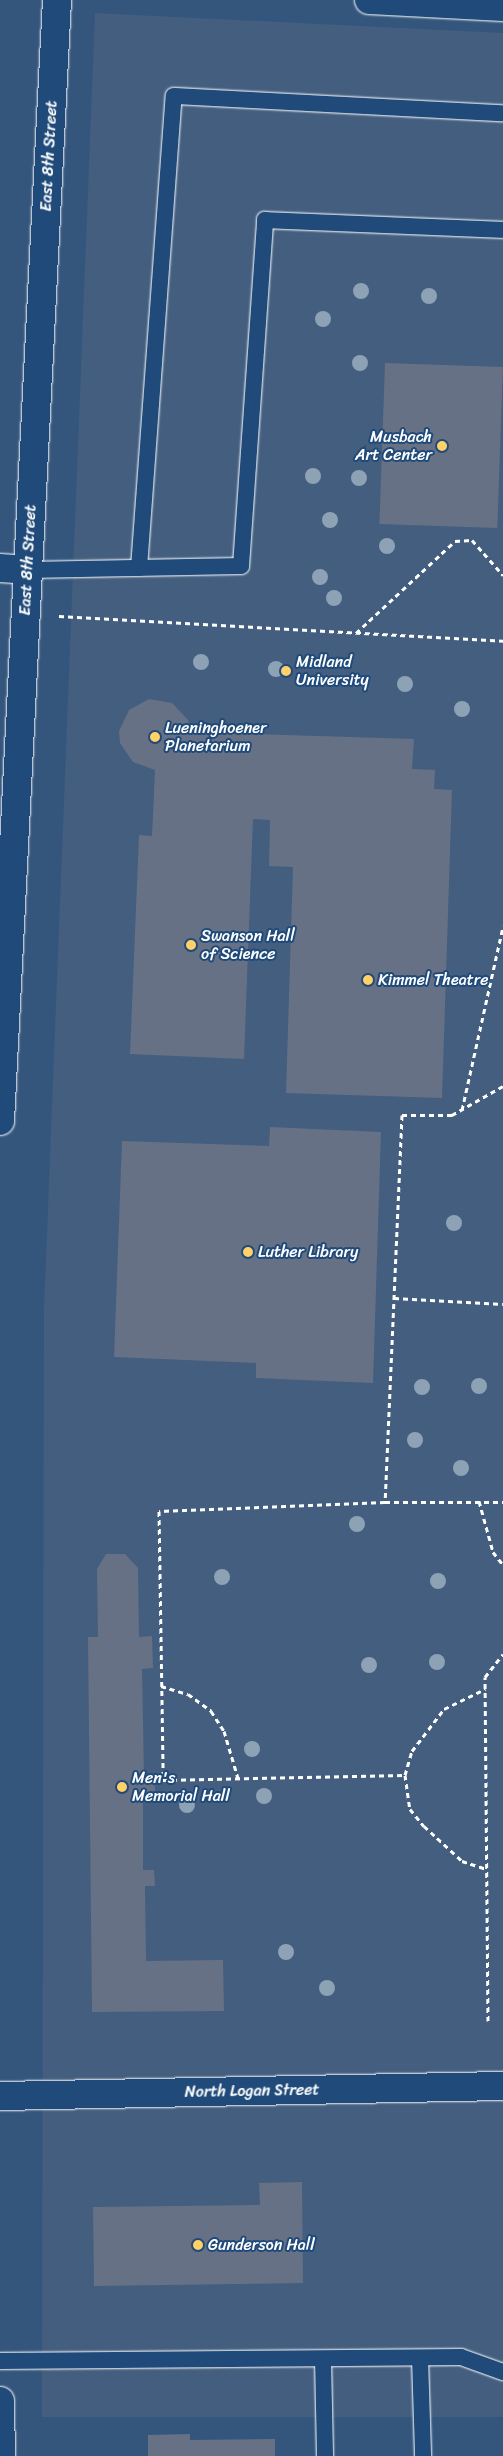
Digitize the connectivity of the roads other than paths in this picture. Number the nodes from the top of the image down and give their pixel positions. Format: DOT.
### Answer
graph roads {
  1 [pos="57,0"];
  2 [pos="369,0"];
  3 [pos="503,7"];
  4 [pos="503,113"];
  5 [pos="503,230"];
  6 [pos="0,568"];
  7 [pos="138,568"];
  8 [pos="27,570"];
  9 [pos="0,1121"];
  10 [pos="503,2086"];
  11 [pos="0,2096"];
  12 [pos="420,2358"];
  13 [pos="322,2359"];
  14 [pos="0,2361"];
  15 [pos="503,2372"];
  16 [pos="0,2401"];
  17 [pos="1,2456"];
  18 [pos="325,2456"];
  19 [pos="423,2456"];
  1 -- 8 [label="street, East 8th Street"];
  2 -- 3 [label="street"];
  4 -- 7 [label="lane"];
  5 -- 7 [label="lane"];
  6 -- 8 [label="street"];
  7 -- 8 [label="lane"];
  8 -- 9 [label="street, East 8th Street"];
  10 -- 11 [label="street, North Logan Street"];
  12 -- 13 [label="lane"];
  12 -- 15 [label="lane"];
  12 -- 19 [label="lane"];
  13 -- 14 [label="lane"];
  13 -- 18 [label="lane"];
  16 -- 17 [label="street"];
}
